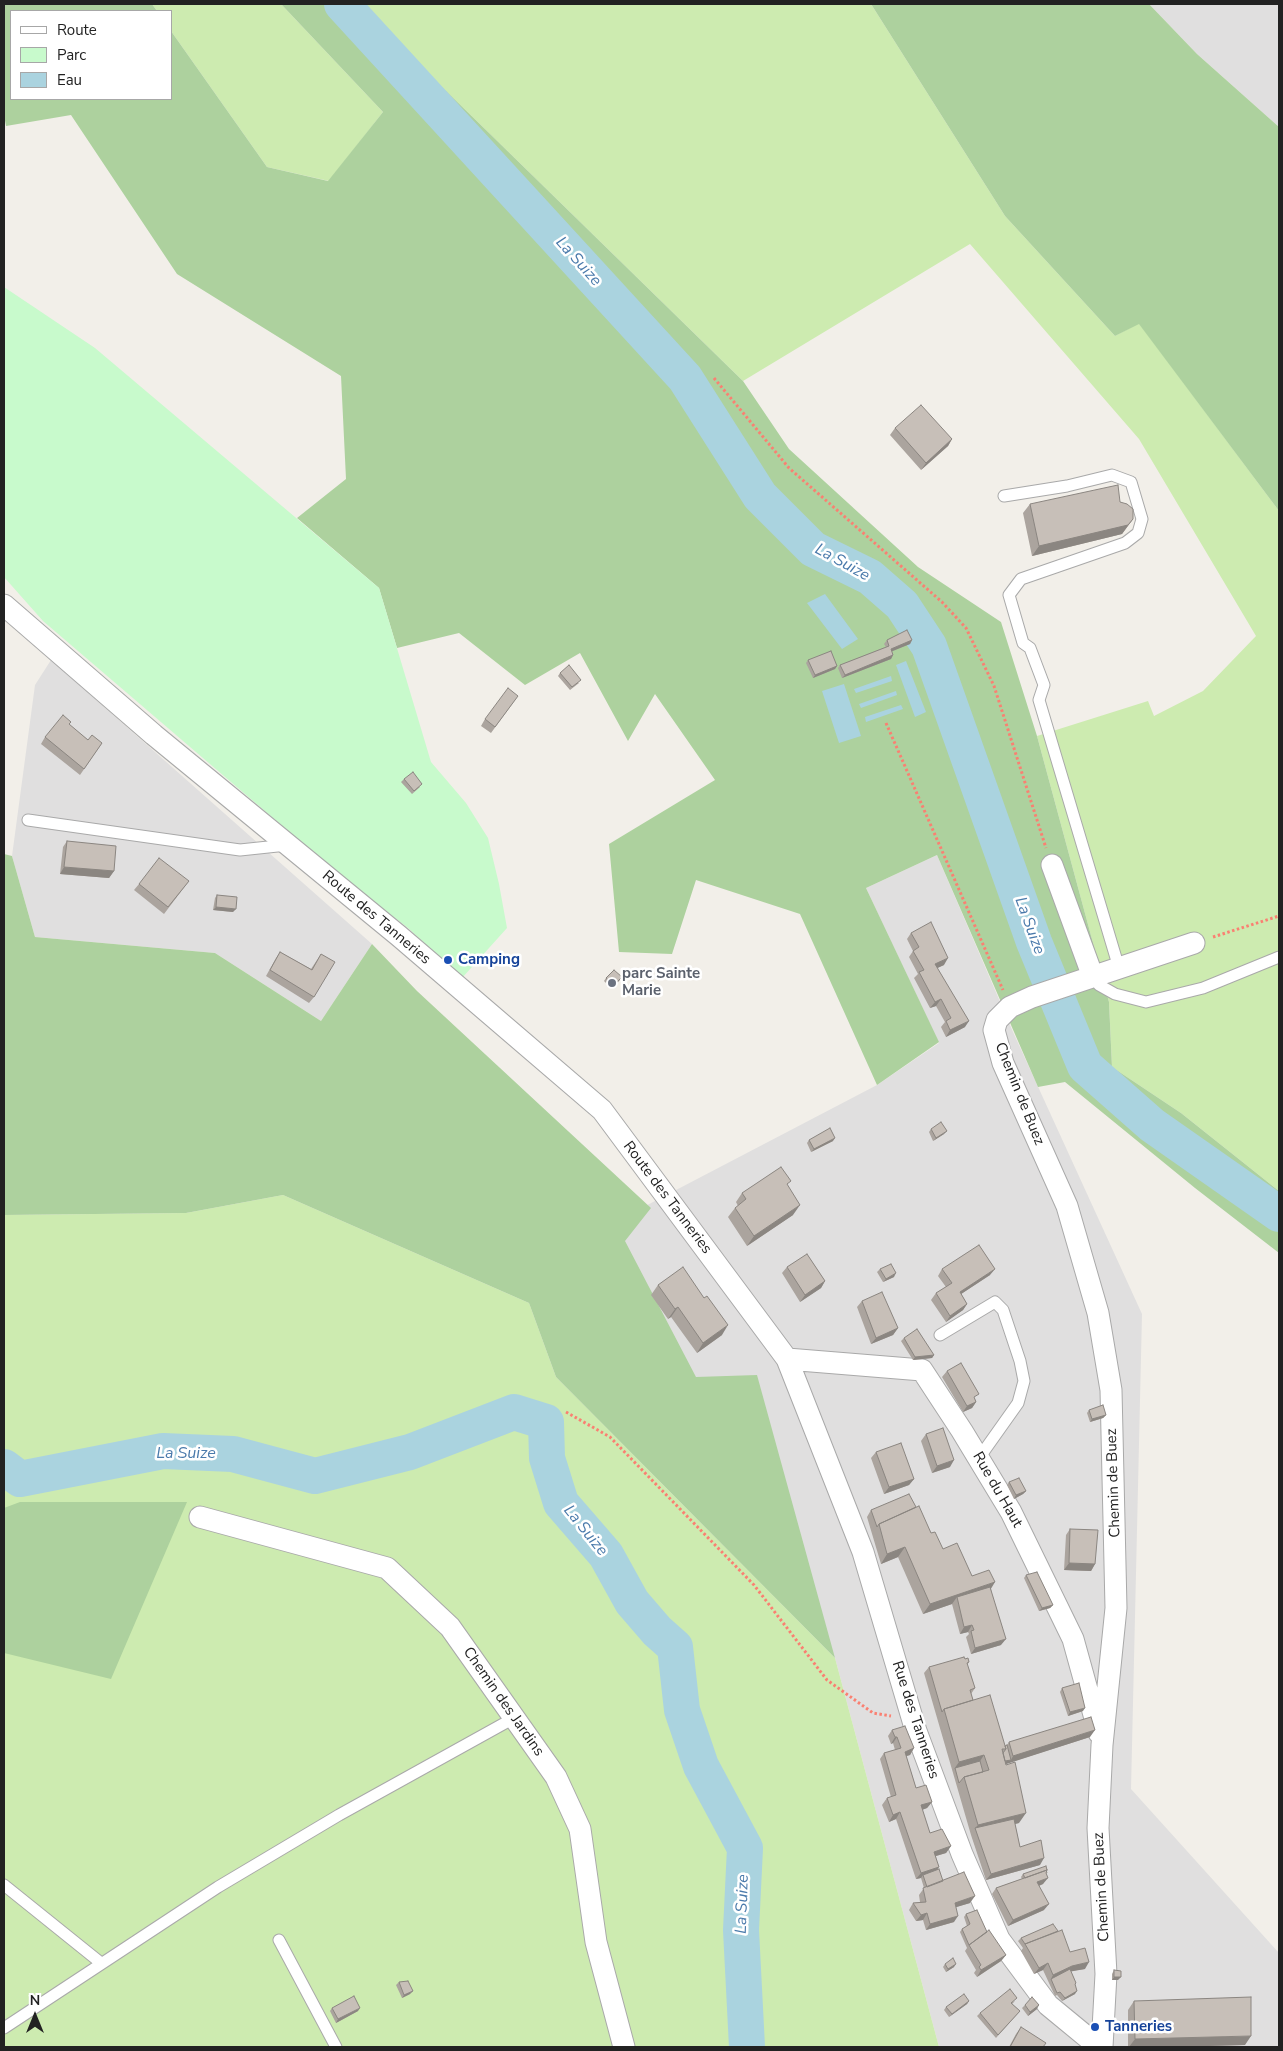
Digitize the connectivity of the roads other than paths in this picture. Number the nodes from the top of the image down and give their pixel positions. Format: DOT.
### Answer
graph roads {
  1 [pos="1004,496"];
  2 [pos="4,605"];
  3 [pos="28,820"];
  4 [pos="288,844"];
  5 [pos="1052,866"];
  6 [pos="1194,943"];
  7 [pos="1279,957"];
  8 [pos="1119,968"];
  9 [pos="1093,977"];
  10 [pos="940,1334"];
  11 [pos="787,1359"];
  12 [pos="979,1458"];
  13 [pos="200,1517"];
  14 [pos="514,1718"];
  15 [pos="1102,1746"];
  16 [pos="4,1885"];
  17 [pos="279,1940"];
  18 [pos="101,1964"];
  19 [pos="4,2028"];
  20 [pos="336,2047"];
  21 [pos="624,2047"];
  22 [pos="1100,2047"];
  1 -- 8 [label="lane"];
  2 -- 4 [label="street, Route des Tanneries"];
  3 -- 4 [label="lane"];
  4 -- 11 [label="street, Route des Tanneries"];
  5 -- 9 [label="street"];
  6 -- 8 [label="street"];
  7 -- 9 [label="lane"];
  8 -- 9 [label="street"];
  9 -- 15 [label="street, Chemin de Buez"];
  10 -- 12 [label="lane"];
  11 -- 12 [label="street, Rue du Haut"];
  11 -- 22 [label="street, Rue des Tanneries"];
  12 -- 15 [label="street, Rue du Haut"];
  13 -- 14 [label="street, Chemin des Jardins"];
  14 -- 18 [label="lane"];
  14 -- 21 [label="street, Chemin des Jardins"];
  15 -- 22 [label="street, Chemin de Buez"];
  16 -- 18 [label="lane"];
  17 -- 20 [label="lane"];
  18 -- 19 [label="lane"];
}
